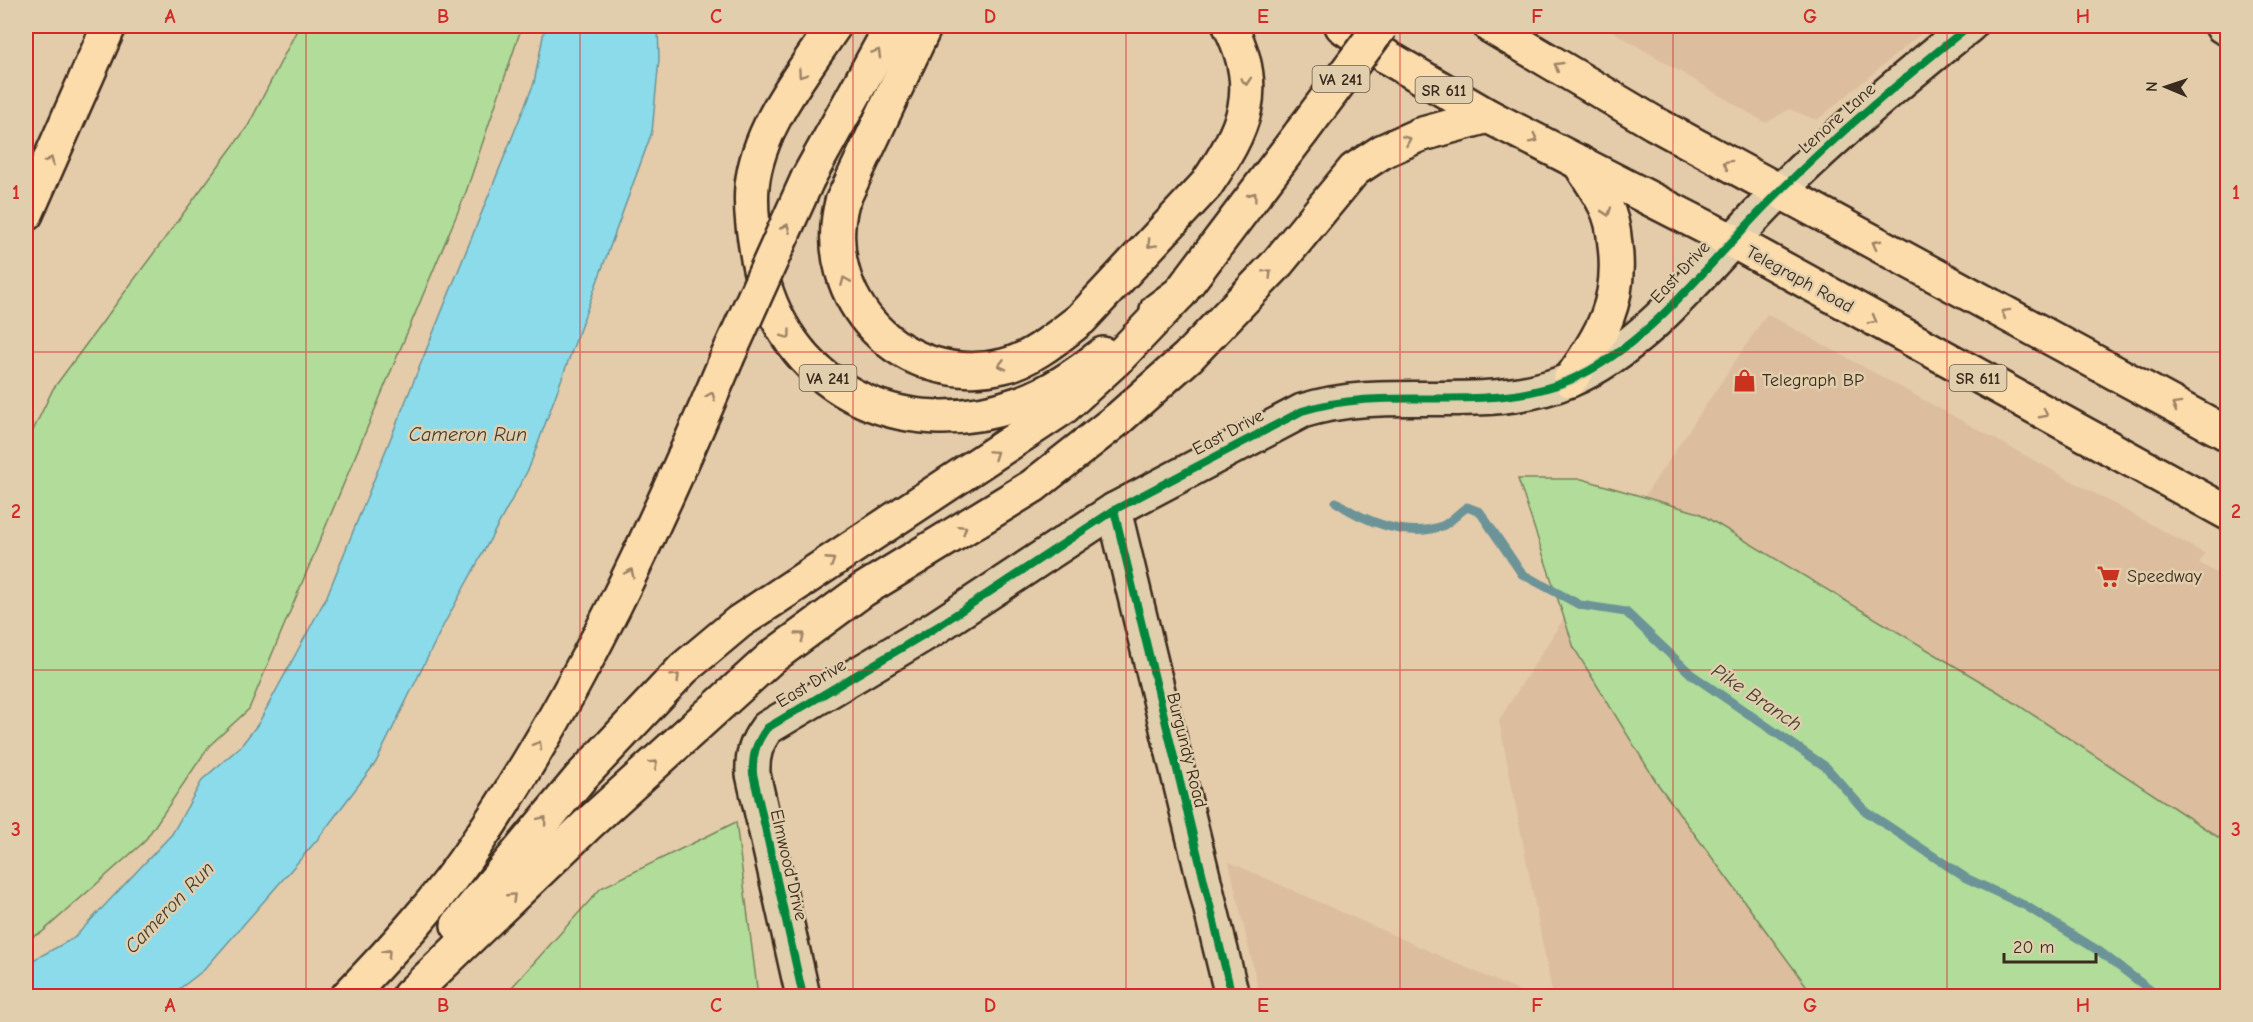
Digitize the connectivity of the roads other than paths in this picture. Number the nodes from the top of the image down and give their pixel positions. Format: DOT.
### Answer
graph roads {
  1 [pos="110,26"];
  2 [pos="834,26"];
  3 [pos="892,26"];
  4 [pos="925,26"];
  5 [pos="1230,26"];
  6 [pos="1342,26"];
  7 [pos="1381,26"];
  8 [pos="1490,26"];
  9 [pos="1969,26"];
  10 [pos="2222,26"];
  11 [pos="2228,29"];
  12 [pos="1488,116"];
  13 [pos="1579,162"];
  14 [pos="1779,192"];
  15 [pos="26,214"];
  16 [pos="1731,240"];
  17 [pos="1179,293"];
  18 [pos="1570,380"];
  19 [pos="2228,435"];
  20 [pos="1114,510"];
  21 [pos="2228,513"];
  22 [pos="758,740"];
  23 [pos="348,996"];
  24 [pos="401,996"];
  25 [pos="410,996"];
  26 [pos="803,996"];
  27 [pos="1232,996"];
  15 -- 1 [label="main road, one-way"];
  2 -- 17 [label="main road, VA 241, one-way"];
  23 -- 3 [label="main road, one-way, bridge"];
  5 -- 4 [label="main road, one-way"];
  6 -- 12 [label="main road, Telegraph Road / SR 611"];
  17 -- 7 [label="main road, VA 241, one-way, bridge"];
  14 -- 8 [label="main road, one-way"];
  9 -- 14 [label="street, Lenore Lane"];
  10 -- 11 [label="street"];
  12 -- 13 [label="main road, Telegraph Road / SR 611, one-way"];
  25 -- 12 [label="main road, one-way"];
  13 -- 16 [label="main road, Telegraph Road / SR 611"];
  13 -- 18 [label="main road, one-way"];
  14 -- 16 [label="street, Lenore Lane"];
  19 -- 14 [label="main road, one-way"];
  16 -- 18 [label="street, East Drive"];
  16 -- 21 [label="main road, Telegraph Road / SR 611, one-way"];
  24 -- 17 [label="main road, one-way"];
  18 -- 20 [label="street, East Drive"];
  20 -- 22 [label="street, East Drive"];
  20 -- 27 [label="street, Burgundy Road"];
  22 -- 26 [label="street, Elmwood Drive"];
}
